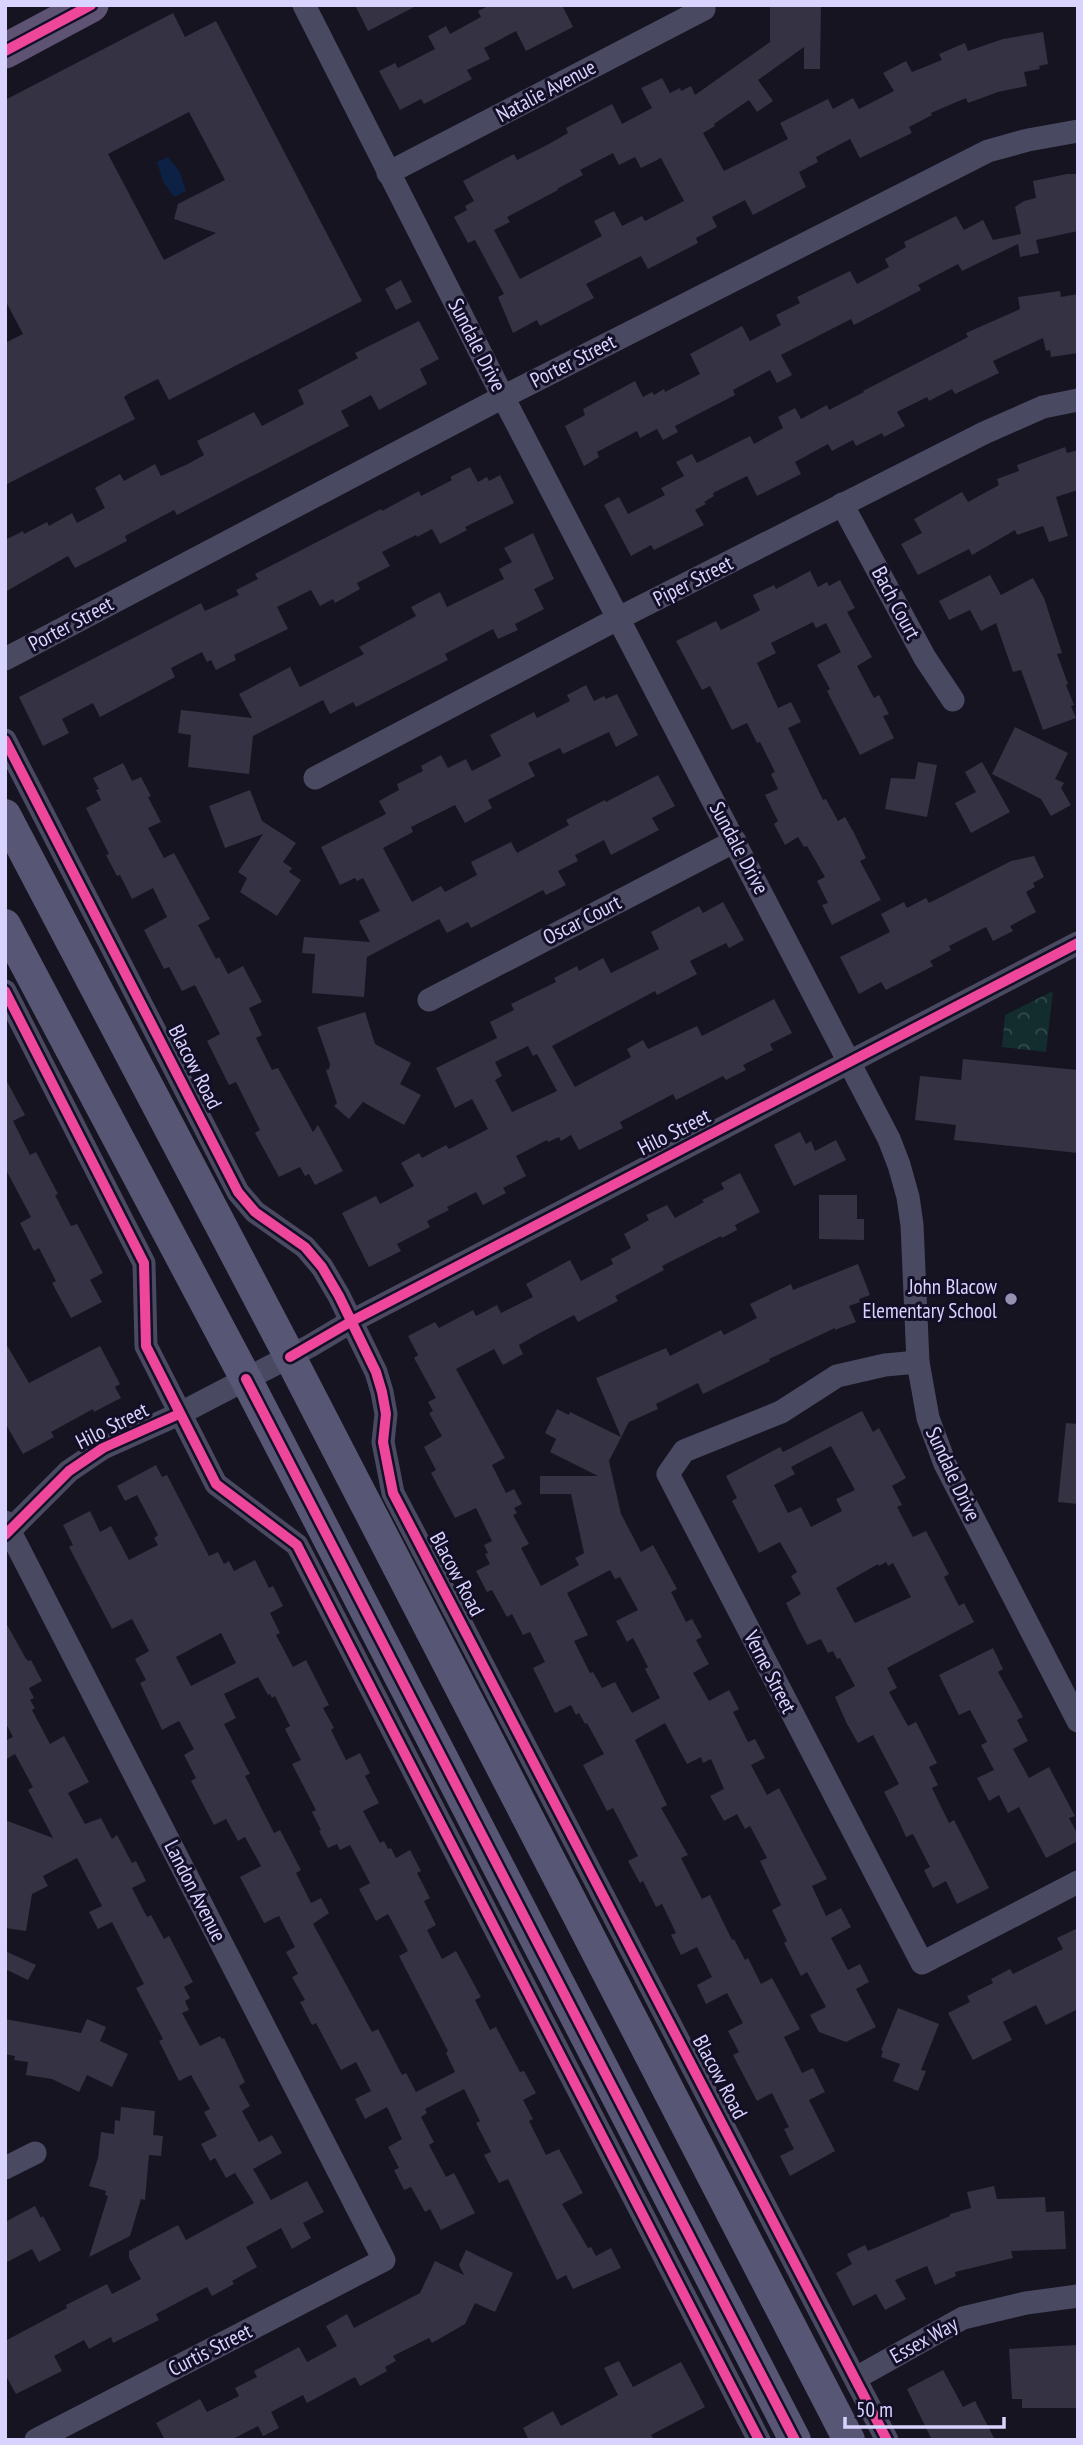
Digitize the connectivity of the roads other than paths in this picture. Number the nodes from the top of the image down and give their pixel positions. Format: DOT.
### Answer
graph roads {
  1 [pos="91,5"];
  2 [pos="304,5"];
  3 [pos="704,9"];
  4 [pos="5,51"];
  5 [pos="1078,131"];
  6 [pos="388,173"];
  7 [pos="503,397"];
  8 [pos="1078,400"];
  9 [pos="842,504"];
  10 [pos="619,618"];
  11 [pos="5,659"];
  12 [pos="953,700"];
  13 [pos="5,740"];
  14 [pos="314,778"];
  15 [pos="5,815"];
  16 [pos="735,841"];
  17 [pos="5,925"];
  18 [pos="1078,943"];
  19 [pos="5,991"];
  20 [pos="429,1000"];
  21 [pos="850,1062"];
  22 [pos="352,1321"];
  23 [pos="290,1357"];
  24 [pos="918,1362"];
  25 [pos="246,1379"];
  26 [pos="179,1414"];
  27 [pos="7,1529"];
  28 [pos="1078,1721"];
  29 [pos="1078,1882"];
  30 [pos="34,2153"];
  31 [pos="5,2168"];
  32 [pos="384,2260"];
  33 [pos="1078,2297"];
  34 [pos="856,2378"];
  35 [pos="36,2440"];
  36 [pos="759,2440"];
  37 [pos="795,2440"];
  38 [pos="849,2440"];
  39 [pos="887,2440"];
  1 -- 4 [label="main road"];
  2 -- 6 [label="street, Sundale Drive"];
  3 -- 6 [label="street, Natalie Avenue"];
  5 -- 7 [label="street, Porter Street"];
  6 -- 7 [label="street, Sundale Drive"];
  7 -- 10 [label="street, Sundale Drive"];
  7 -- 11 [label="street, Porter Street"];
  8 -- 9 [label="street, Piper Street"];
  9 -- 10 [label="street, Piper Street"];
  9 -- 12 [label="street, Bach Court"];
  10 -- 14 [label="street, Piper Street"];
  10 -- 16 [label="street, Sundale Drive"];
  13 -- 22 [label="street, Blacow Road"];
  15 -- 23 [label="main road"];
  16 -- 20 [label="street, Oscar Court"];
  16 -- 21 [label="street, Sundale Drive"];
  17 -- 25 [label="main road"];
  18 -- 21 [label="street, Hilo Street"];
  19 -- 26 [label="street"];
  21 -- 22 [label="street, Hilo Street"];
  21 -- 24 [label="street, Sundale Drive"];
  22 -- 23 [label="street, Hilo Street"];
  22 -- 34 [label="street, Blacow Road"];
  23 -- 25 [label="street, Hilo Street"];
  23 -- 38 [label="main road"];
  24 -- 28 [label="street, Sundale Drive"];
  24 -- 29 [label="street, Verne Street"];
  25 -- 26 [label="street, Hilo Street"];
  25 -- 37 [label="main road"];
  26 -- 27 [label="street, Hilo Street"];
  26 -- 36 [label="street"];
  27 -- 32 [label="street, Landon Avenue"];
  30 -- 31 [label="street"];
  32 -- 35 [label="street, Curtis Street"];
  33 -- 34 [label="street, Essex Way"];
  34 -- 39 [label="street, Blacow Road"];
}
